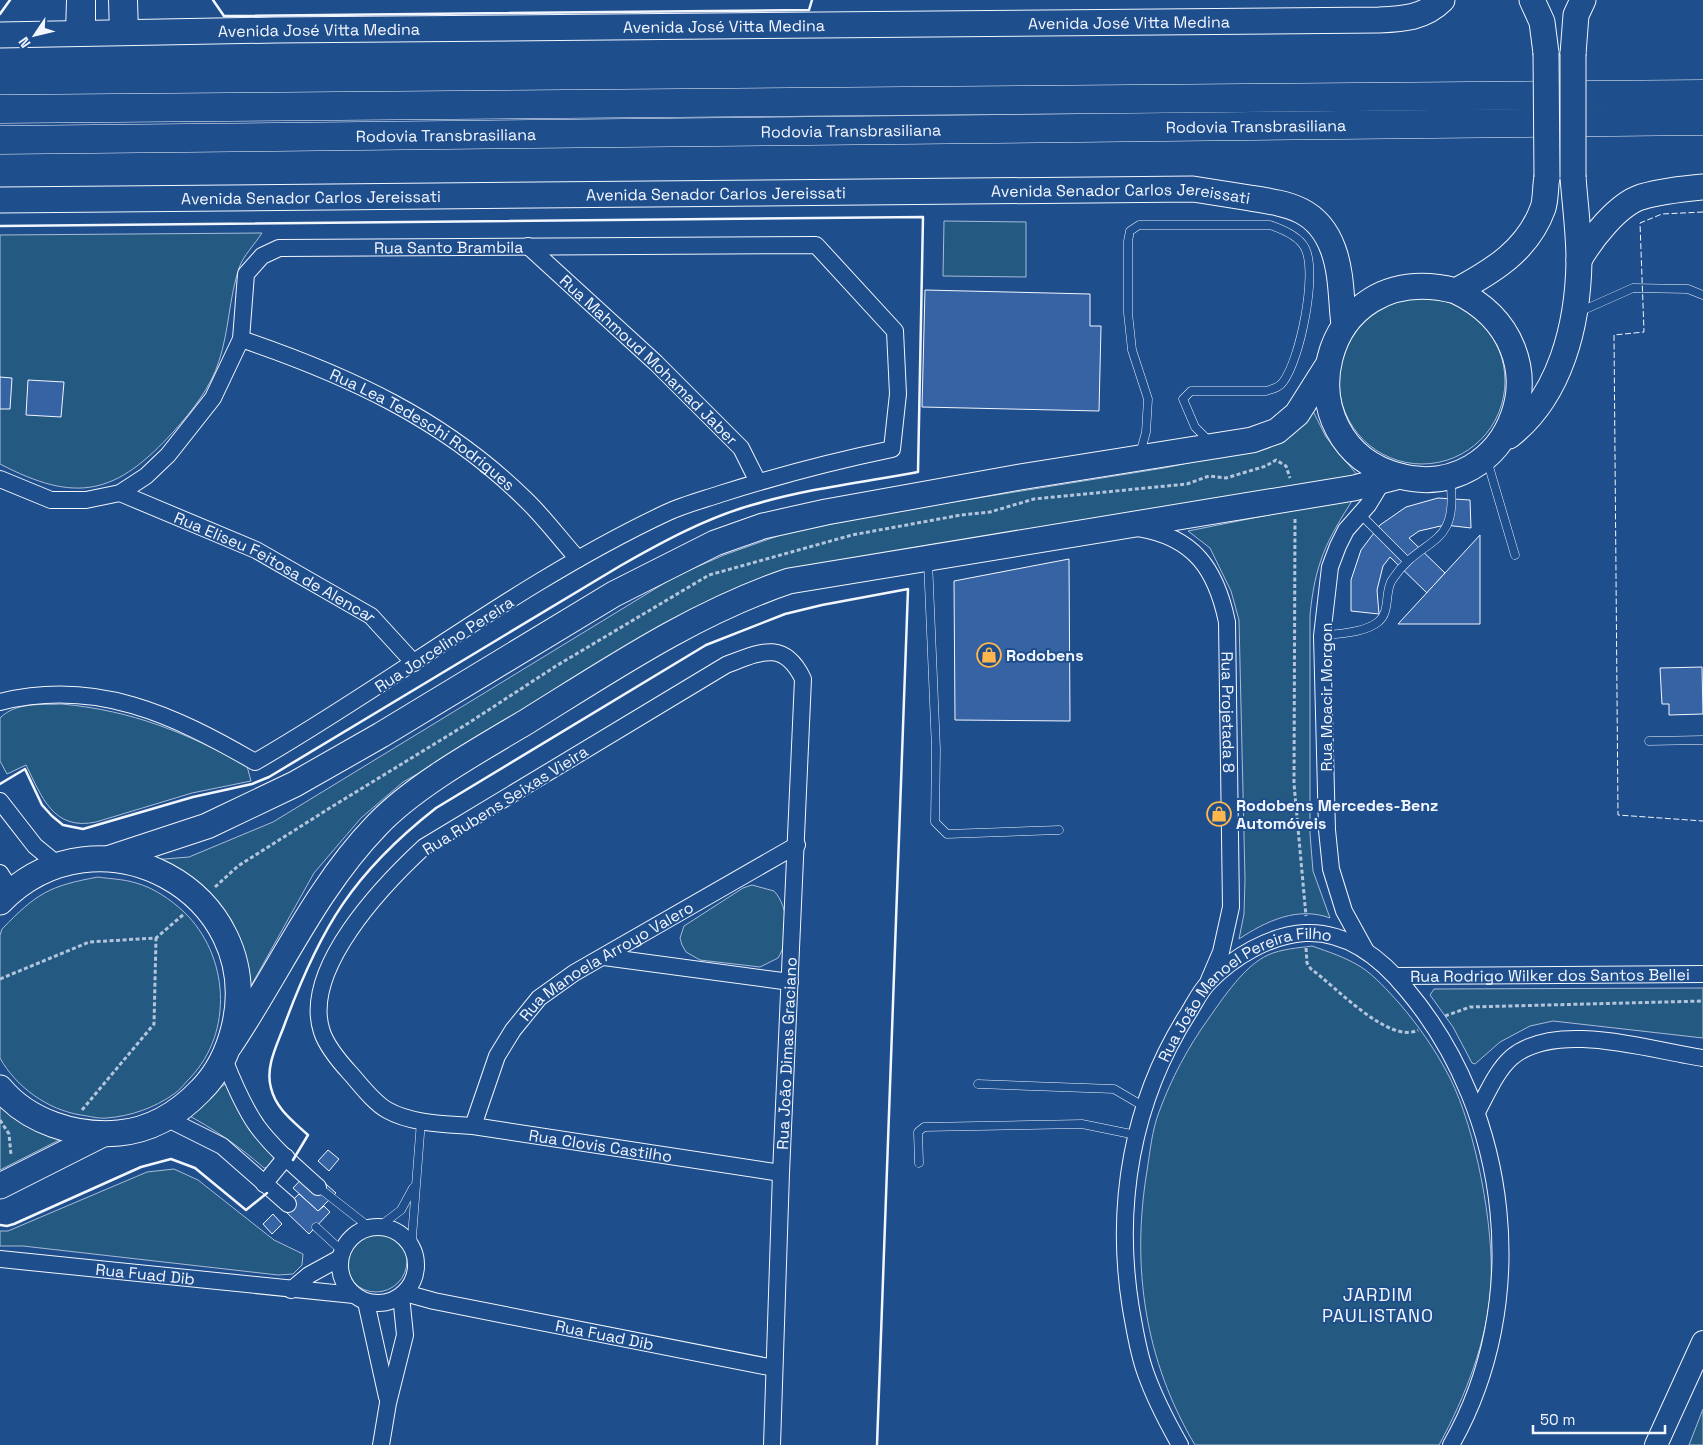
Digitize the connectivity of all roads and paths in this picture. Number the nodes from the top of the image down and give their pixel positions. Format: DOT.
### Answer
graph roads {
  1 [pos="75,0"];
  2 [pos="87,0"];
  3 [pos="117,0"];
  4 [pos="129,0"];
  5 [pos="1442,0"];
  6 [pos="1532,0"];
  7 [pos="1583,0"];
  8 [pos="80,33"];
  9 [pos="124,33"];
  10 [pos="0,35"];
  11 [pos="1703,94"];
  12 [pos="0,109"];
  13 [pos="1703,121"];
  14 [pos="0,140"];
  15 [pos="1703,187"];
  16 [pos="0,200"];
  17 [pos="528,246"];
  18 [pos="1579,260"];
  19 [pos="1456,291"];
  20 [pos="1703,295"];
  21 [pos="1573,315"];
  22 [pos="1344,325"];
  23 [pos="241,339"];
  24 [pos="1328,365"];
  25 [pos="1216,447"];
  26 [pos="892,449"];
  27 [pos="1492,450"];
  28 [pos="1138,459"];
  29 [pos="1450,475"];
  30 [pos="0,478"];
  31 [pos="1391,479"];
  32 [pos="758,482"];
  33 [pos="120,493"];
  34 [pos="1360,514"];
  35 [pos="1126,527"];
  36 [pos="1515,554"];
  37 [pos="928,557"];
  38 [pos="578,559"];
  39 [pos="1407,561"];
  40 [pos="1322,636"];
  41 [pos="414,663"];
  42 [pos="795,663"];
  43 [pos="0,702"];
  44 [pos="1703,740"];
  45 [pos="1649,741"];
  46 [pos="0,800"];
  47 [pos="1059,830"];
  48 [pos="797,845"];
  49 [pos="110,858"];
  50 [pos="58,864"];
  51 [pos="4,888"];
  52 [pos="156,938"];
  53 [pos="1366,951"];
  54 [pos="604,957"];
  55 [pos="1703,974"];
  56 [pos="1396,976"];
  57 [pos="790,982"];
  58 [pos="1208,982"];
  59 [pos="227,1052"];
  60 [pos="1703,1058"];
  61 [pos="978,1084"];
  62 [pos="0,1088"];
  63 [pos="1144,1106"];
  64 [pos="1477,1112"];
  65 [pos="166,1118"];
  66 [pos="0,1120"];
  67 [pos="421,1121"];
  68 [pos="473,1126"];
  69 [pos="63,1128"];
  70 [pos="103,1134"];
  71 [pos="1136,1135"];
  72 [pos="20,1152"];
  73 [pos="286,1157"];
  74 [pos="919,1163"];
  75 [pos="781,1173"];
  76 [pos="416,1176"];
  77 [pos="264,1184"];
  78 [pos="0,1186"];
  79 [pos="318,1187"];
  80 [pos="288,1204"];
  81 [pos="375,1227"];
  82 [pos="316,1228"];
  83 [pos="341,1254"];
  84 [pos="415,1255"];
  85 [pos="0,1259"];
  86 [pos="415,1276"];
  87 [pos="291,1290"];
  88 [pos="403,1294"];
  89 [pos="360,1298"];
  90 [pos="434,1301"];
  91 [pos="1703,1342"];
  92 [pos="774,1368"];
  93 [pos="388,1403"];
  94 [pos="381,1445"];
  95 [pos="772,1445"];
  96 [pos="1180,1445"];
  97 [pos="1451,1445"];
  98 [pos="1656,1445"];
  1 -- 8 [label="street"];
  2 -- 8 [label="street"];
  3 -- 9 [label="street"];
  4 -- 9 [label="street"];
  5 -- 9 [label="main road, Avenida José Vitta Medina"];
  6 -- 19 [label="main road, bridge"];
  7 -- 18 [label="main road, bridge"];
  8 -- 9 [label="main road, Avenida José Vitta Medina"];
  8 -- 10 [label="main road, Avenida José Vitta Medina"];
  11 -- 12 [label="highway, Rodovia Transbrasiliana"];
  13 -- 14 [label="highway, Rodovia Transbrasiliana"];
  15 -- 18 [label="main road"];
  16 -- 22 [label="main road, Avenida Senador Carlos Jereissati"];
  17 -- 23 [label="street, Rua Santo Brambila"];
  17 -- 26 [label="street, Rua Santo Brambila"];
  17 -- 32 [label="street, Rua Mahmoud Mohamad Jaber"];
  18 -- 21 [label="main road"];
  19 -- 22 [label="main road"];
  19 -- 27 [label="main road"];
  20 -- 21 [label="lane"];
  21 -- 27 [label="main road"];
  22 -- 24 [label="main road"];
  23 -- 33 [label="street, Rua Santo Brambila"];
  23 -- 38 [label="street, Rua Lea Tedeschi Rodrigues"];
  24 -- 25 [label="main road"];
  24 -- 31 [label="main road"];
  25 -- 28 [label="main road"];
  25 -- 28 [label="lane"];
  26 -- 32 [label="street, Rua Jorcelino Pereira"];
  27 -- 29 [label="main road"];
  27 -- 36 [label="lane"];
  28 -- 49 [label="main road"];
  29 -- 31 [label="main road"];
  29 -- 39 [label="lane"];
  30 -- 33 [label="street, Rua Santo Brambila"];
  31 -- 34 [label="street, Rua Moacir Morgon"];
  31 -- 35 [label="main road"];
  32 -- 38 [label="street, Rua Jorcelino Pereira"];
  33 -- 41 [label="street, Rua Eliseu Feitosa de Alencar"];
  34 -- 39 [label="lane"];
  34 -- 40 [label="street, Rua Moacir Morgon"];
  35 -- 37 [label="main road"];
  35 -- 58 [label="street, Rua Projetada 8"];
  37 -- 47 [label="lane"];
  37 -- 59 [label="main road"];
  38 -- 41 [label="street, Rua Jorcelino Pereira"];
  39 -- 40 [label="lane"];
  40 -- 53 [label="street, Rua Moacir Morgon"];
  41 -- 43 [label="street, Rua Jorcelino Pereira"];
  42 -- 48 [label="street, Rua João Dimas Graciano"];
  42 -- 67 [label="street, Rua Rubens Seixas Vieira"];
  44 -- 45 [label="lane"];
  46 -- 50 [label="street"];
  48 -- 54 [label="street, Rua Manoela Arroyo Valero"];
  48 -- 57 [label="street, Rua João Dimas Graciano"];
  49 -- 50 [label="main road"];
  49 -- 59 [label="main road"];
  50 -- 51 [label="main road"];
  52 -- 69 [label="path"];
  53 -- 56 [label="street, Rua João Manoel Pereira Filho"];
  53 -- 58 [label="street, Rua João Manoel Pereira Filho"];
  54 -- 57 [label="street"];
  54 -- 68 [label="street, Rua Manoela Arroyo Valero"];
  55 -- 56 [label="street, Rua Rodrigo Wilker dos Santos Bellei"];
  56 -- 64 [label="street, Rua João Manoel Pereira Filho"];
  57 -- 75 [label="street, Rua João Dimas Graciano"];
  58 -- 63 [label="street, Rua João Manoel Pereira Filho"];
  59 -- 65 [label="main road"];
  59 -- 73 [label="street"];
  60 -- 64 [label="street"];
  61 -- 63 [label="lane"];
  62 -- 69 [label="main road"];
  63 -- 71 [label="street, Rua João Manoel Pereira Filho"];
  64 -- 97 [label="street, Rua João Manoel Pereira Filho"];
  65 -- 70 [label="main road"];
  65 -- 77 [label="street"];
  66 -- 72 [label="path"];
  67 -- 68 [label="street, Rua Clovis Castilho"];
  67 -- 76 [label="lane"];
  68 -- 75 [label="street, Rua Clovis Castilho"];
  69 -- 70 [label="main road"];
  70 -- 78 [label="main road"];
  71 -- 74 [label="lane"];
  71 -- 96 [label="street, Rua João Manoel Pereira Filho"];
  73 -- 77 [label="street"];
  73 -- 79 [label="street"];
  75 -- 92 [label="street, Rua João Dimas Graciano"];
  76 -- 81 [label="lane"];
  76 -- 84 [label="lane"];
  77 -- 80 [label="street"];
  79 -- 81 [label="lane"];
  81 -- 83 [label="street"];
  81 -- 84 [label="street"];
  82 -- 83 [label="lane"];
  83 -- 87 [label="street"];
  83 -- 89 [label="street"];
  84 -- 86 [label="street"];
  85 -- 87 [label="street, Rua Fuad Dib"];
  86 -- 88 [label="street"];
  86 -- 90 [label="street"];
  87 -- 89 [label="street, Rua Fuad Dib"];
  88 -- 89 [label="street"];
  88 -- 90 [label="street, Rua Fuad Dib"];
  88 -- 93 [label="street"];
  89 -- 93 [label="street"];
  90 -- 92 [label="street, Rua Fuad Dib"];
  91 -- 98 [label="street"];
  92 -- 95 [label="street, Rua João Dimas Graciano"];
  93 -- 94 [label="street"];
}
